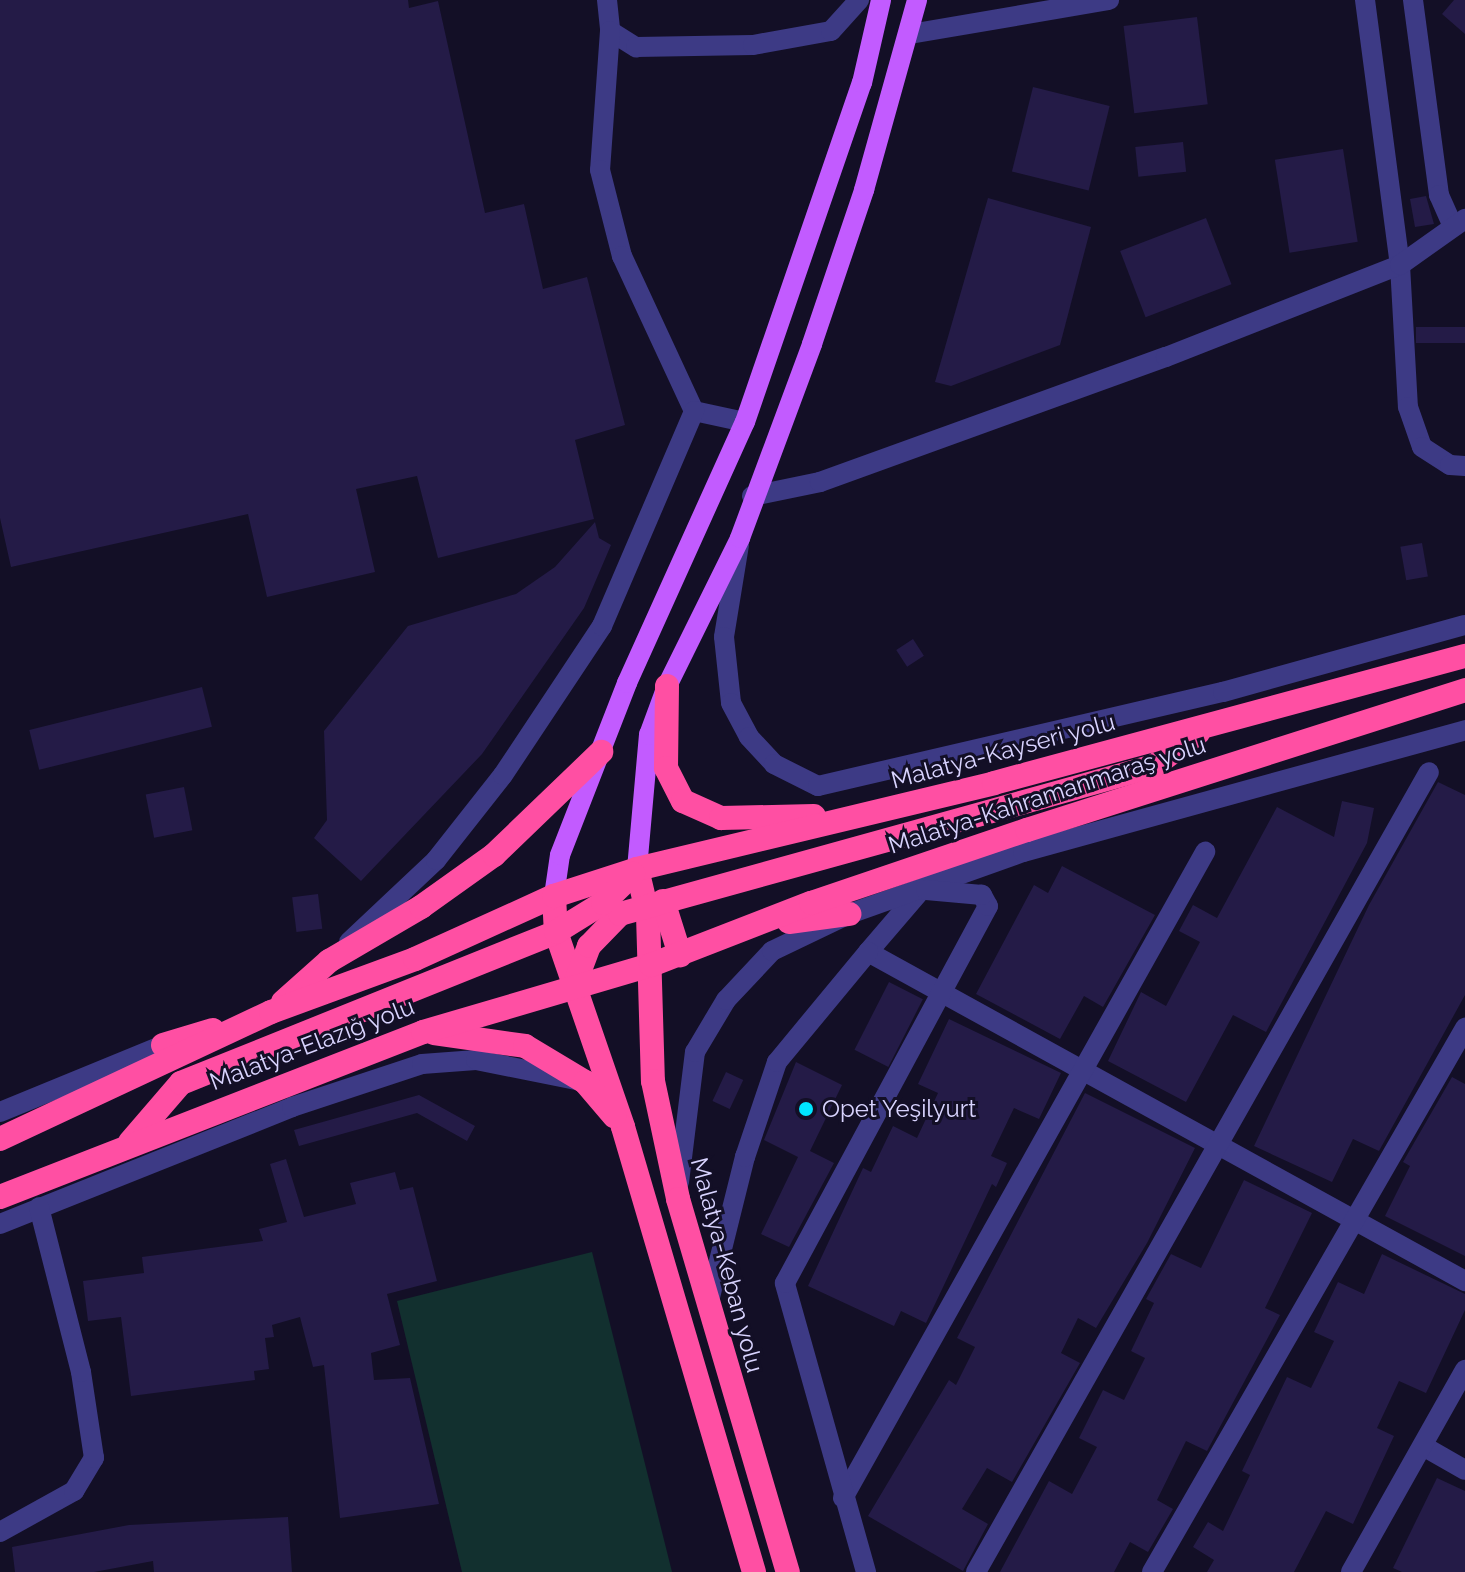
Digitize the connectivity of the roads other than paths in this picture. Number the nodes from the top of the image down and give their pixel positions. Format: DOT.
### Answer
graph roads {
  1 [pos="607,0"];
  2 [pos="859,0"];
  3 [pos="881,0"];
  4 [pos="917,0"];
  5 [pos="1109,0"];
  6 [pos="1365,0"];
  7 [pos="1413,0"];
  8 [pos="610,31"];
  9 [pos="910,34"];
  10 [pos="1459,223"];
  11 [pos="1400,265"];
  12 [pos="694,411"];
  13 [pos="745,422"];
  14 [pos="1465,466"];
  15 [pos="752,496"];
  16 [pos="740,538"];
  17 [pos="1465,625"];
  18 [pos="1465,656"];
  19 [pos="667,686"];
  20 [pos="1465,690"];
  21 [pos="1208,726"];
  22 [pos="1465,730"];
  23 [pos="601,752"];
  24 [pos="1429,772"];
  25 [pos="865,815"];
  26 [pos="1205,852"];
  27 [pos="637,869"];
  28 [pos="922,889"];
  29 [pos="554,896"];
  30 [pos="654,904"];
  31 [pos="524,909"];
  32 [pos="849,914"];
  33 [pos="755,926"];
  34 [pos="546,936"];
  35 [pos="868,952"];
  36 [pos="680,955"];
  37 [pos="329,961"];
  38 [pos="651,965"];
  39 [pos="574,986"];
  40 [pos="945,992"];
  41 [pos="271,1012"];
  42 [pos="1465,1028"];
  43 [pos="423,1032"];
  44 [pos="163,1045"];
  45 [pos="1082,1070"];
  46 [pos="585,1082"];
  47 [pos="0,1112"];
  48 [pos="623,1127"];
  49 [pos="0,1139"];
  50 [pos="128,1145"];
  51 [pos="1220,1146"];
  52 [pos="0,1197"];
  53 [pos="678,1199"];
  54 [pos="39,1207"];
  55 [pos="1353,1218"];
  56 [pos="0,1224"];
  57 [pos="1465,1281"];
  58 [pos="707,1310"];
  59 [pos="1465,1370"];
  60 [pos="1423,1446"];
  61 [pos="1465,1470"];
  62 [pos="843,1498"];
  63 [pos="0,1532"];
  64 [pos="754,1572"];
  65 [pos="788,1572"];
  66 [pos="866,1572"];
  67 [pos="976,1572"];
  68 [pos="1152,1572"];
  69 [pos="1351,1572"];
  1 -- 8 [label="street"];
  2 -- 8 [label="street"];
  3 -- 13 [label="main road"];
  4 -- 9 [label="main road"];
  5 -- 9 [label="street"];
  6 -- 11 [label="street"];
  7 -- 10 [label="street"];
  8 -- 12 [label="street"];
  9 -- 15 [label="main road"];
  10 -- 11 [label="street"];
  11 -- 14 [label="street"];
  11 -- 15 [label="street"];
  12 -- 13 [label="street"];
  12 -- 37 [label="street"];
  13 -- 23 [label="main road"];
  15 -- 16 [label="main road"];
  16 -- 17 [label="street"];
  16 -- 19 [label="main road"];
  18 -- 21 [label="highway, Malatya-Kayseri yolu"];
  19 -- 25 [label="highway"];
  19 -- 27 [label="main road"];
  20 -- 33 [label="highway, Malatya-Kahramanmaraş yolu"];
  21 -- 25 [label="highway, Malatya-Kayseri yolu"];
  21 -- 30 [label="highway"];
  22 -- 28 [label="street"];
  23 -- 29 [label="main road"];
  23 -- 37 [label="highway"];
  24 -- 51 [label="street"];
  25 -- 27 [label="highway, Malatya-Kayseri yolu"];
  26 -- 45 [label="street"];
  27 -- 29 [label="highway, Malatya-Kayseri yolu"];
  27 -- 30 [label="highway"];
  27 -- 34 [label="highway"];
  28 -- 32 [label="street"];
  28 -- 35 [label="street"];
  28 -- 40 [label="street"];
  29 -- 31 [label="highway, Malatya-Elazığ yolu"];
  29 -- 34 [label="highway"];
  30 -- 36 [label="highway"];
  30 -- 38 [label="highway, Malatya-Keban yolu"];
  30 -- 39 [label="highway"];
  31 -- 34 [label="highway"];
  31 -- 41 [label="highway, Malatya-Elazığ yolu"];
  32 -- 33 [label="highway"];
  32 -- 53 [label="street"];
  33 -- 36 [label="highway, Malatya-Kahramanmaraş yolu"];
  34 -- 39 [label="highway"];
  34 -- 50 [label="highway"];
  35 -- 40 [label="street"];
  35 -- 58 [label="street"];
  36 -- 38 [label="highway, Malatya-Kahramanmaraş yolu"];
  37 -- 41 [label="highway"];
  38 -- 39 [label="highway, Malatya-Elazığ yolu"];
  38 -- 53 [label="highway, Malatya-Keban yolu"];
  39 -- 43 [label="highway, Malatya-Elazığ yolu"];
  39 -- 48 [label="highway"];
  40 -- 45 [label="street"];
  40 -- 62 [label="street"];
  41 -- 44 [label="highway"];
  41 -- 49 [label="highway, Malatya-Elazığ yolu"];
  42 -- 55 [label="street"];
  43 -- 46 [label="highway"];
  43 -- 50 [label="highway, Malatya-Elazığ yolu"];
  44 -- 47 [label="street"];
  45 -- 51 [label="street"];
  45 -- 62 [label="street"];
  46 -- 48 [label="highway"];
  46 -- 54 [label="street"];
  48 -- 64 [label="highway"];
  50 -- 52 [label="highway, Malatya-Elazığ yolu"];
  51 -- 55 [label="street"];
  51 -- 67 [label="street"];
  53 -- 58 [label="highway, Malatya-Keban yolu"];
  54 -- 56 [label="street"];
  54 -- 63 [label="street"];
  55 -- 57 [label="street"];
  55 -- 68 [label="street"];
  58 -- 65 [label="highway, Malatya-Keban yolu"];
  59 -- 60 [label="street"];
  60 -- 61 [label="street"];
  60 -- 69 [label="street"];
  62 -- 66 [label="street"];
}
